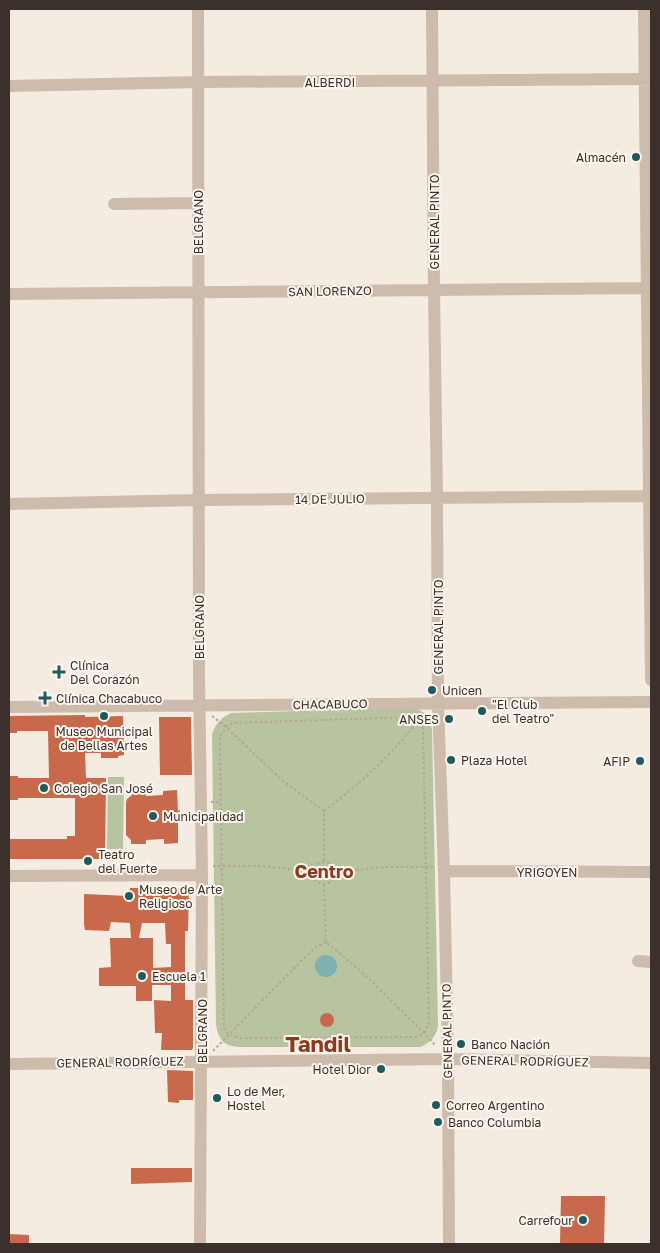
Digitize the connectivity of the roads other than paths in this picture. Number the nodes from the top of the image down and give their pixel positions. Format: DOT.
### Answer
graph roads {
  1 [pos="198,9"];
  2 [pos="432,9"];
  3 [pos="644,9"];
  4 [pos="648,79"];
  5 [pos="432,81"];
  6 [pos="199,82"];
  7 [pos="9,86"];
  8 [pos="198,203"];
  9 [pos="114,204"];
  10 [pos="649,288"];
  11 [pos="434,290"];
  12 [pos="198,292"];
  13 [pos="9,294"];
  14 [pos="650,496"];
  15 [pos="437,498"];
  16 [pos="199,500"];
  17 [pos="9,504"];
  18 [pos="651,680"];
  19 [pos="651,702"];
  20 [pos="438,703"];
  21 [pos="199,706"];
  22 [pos="9,707"];
  23 [pos="444,869"];
  24 [pos="202,870"];
  25 [pos="651,872"];
  26 [pos="9,876"];
  27 [pos="448,1059"];
  28 [pos="202,1061"];
  29 [pos="651,1063"];
  30 [pos="9,1064"];
  31 [pos="200,1244"];
  32 [pos="449,1244"];
  1 -- 6 [label="street, BELGRANO"];
  2 -- 5 [label="street, GENERAL PINTO"];
  3 -- 4 [label="street"];
  4 -- 5 [label="street, ALBERDI"];
  4 -- 10 [label="street"];
  5 -- 6 [label="street, ALBERDI"];
  5 -- 11 [label="street, GENERAL PINTO"];
  6 -- 7 [label="street, ALBERDI"];
  6 -- 8 [label="street, BELGRANO"];
  8 -- 9 [label="street"];
  8 -- 12 [label="street, BELGRANO"];
  10 -- 11 [label="street, SAN LORENZO"];
  10 -- 14 [label="street"];
  11 -- 12 [label="street, SAN LORENZO"];
  11 -- 15 [label="street, GENERAL PINTO"];
  12 -- 13 [label="street, SAN LORENZO"];
  12 -- 16 [label="street, BELGRANO"];
  14 -- 15 [label="street, 14 DE JULIO"];
  14 -- 18 [label="street"];
  15 -- 16 [label="street, 14 DE JULIO"];
  15 -- 20 [label="street, GENERAL PINTO"];
  16 -- 17 [label="street, 14 DE JULIO"];
  16 -- 21 [label="street, BELGRANO"];
  19 -- 20 [label="street, CHACABUCO"];
  20 -- 21 [label="street, CHACABUCO"];
  20 -- 23 [label="street, GENERAL PINTO"];
  21 -- 22 [label="street, CHACABUCO"];
  21 -- 24 [label="street, BELGRANO"];
  23 -- 25 [label="street, YRIGOYEN"];
  23 -- 27 [label="street, GENERAL PINTO"];
  24 -- 26 [label="street"];
  24 -- 28 [label="street, BELGRANO"];
  27 -- 28 [label="street, GENERAL RODRÍGUEZ"];
  27 -- 29 [label="street, GENERAL RODRÍGUEZ"];
  27 -- 32 [label="street, GENERAL PINTO"];
  28 -- 30 [label="street, GENERAL RODRÍGUEZ"];
  28 -- 31 [label="street, BELGRANO"];
}
